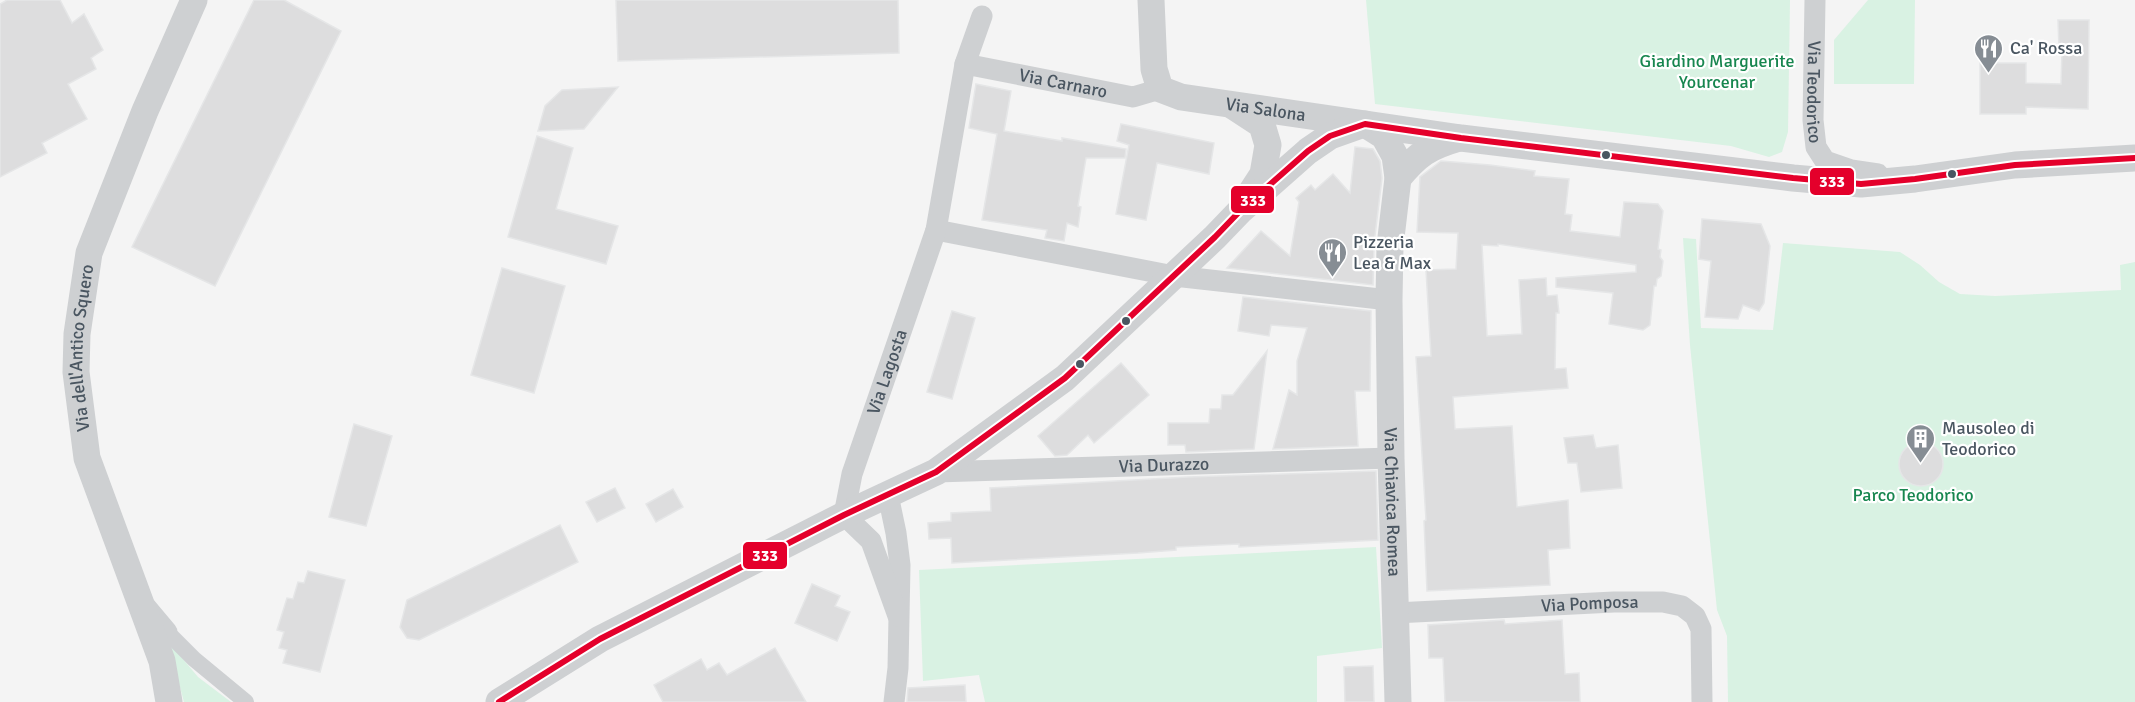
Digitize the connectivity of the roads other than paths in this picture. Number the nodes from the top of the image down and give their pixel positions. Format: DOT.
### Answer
graph roads {
  1 [pos="194,0"];
  2 [pos="1151,0"];
  3 [pos="1815,0"];
  4 [pos="982,16"];
  5 [pos="965,64"];
  6 [pos="1160,89"];
  7 [pos="1229,104"];
  8 [pos="1365,124"];
  9 [pos="1461,138"];
  10 [pos="2135,158"];
  11 [pos="1398,178"];
  12 [pos="1915,179"];
  13 [pos="1240,211"];
  14 [pos="936,230"];
  15 [pos="1174,276"];
  16 [pos="1389,300"];
  17 [pos="1391,458"];
  18 [pos="936,472"];
  19 [pos="888,495"];
  20 [pos="844,515"];
  21 [pos="140,600"];
  22 [pos="1395,613"];
  23 [pos="898,616"];
  24 [pos="167,632"];
  25 [pos="169,702"];
  26 [pos="246,702"];
  27 [pos="499,702"];
  28 [pos="894,702"];
  29 [pos="1398,702"];
  30 [pos="1702,702"];
  1 -- 21 [label="street, Via dell'Antico Squero"];
  2 -- 6 [label="street"];
  3 -- 12 [label="street, Via Teodorico"];
  4 -- 5 [label="street, Via Lagosta"];
  5 -- 6 [label="street, Via Carnaro"];
  5 -- 14 [label="street, Via Lagosta"];
  6 -- 7 [label="street, Via Salona"];
  7 -- 8 [label="street, Via Salona"];
  7 -- 13 [label="street"];
  8 -- 9 [label="street, Via Salona"];
  8 -- 11 [label="street, Via Chiavica Romea"];
  8 -- 13 [label="street"];
  9 -- 11 [label="street"];
  9 -- 12 [label="street, Via Salona"];
  10 -- 12 [label="street, Via Salona"];
  11 -- 16 [label="street, Via Chiavica Romea"];
  13 -- 15 [label="street"];
  14 -- 15 [label="street"];
  14 -- 20 [label="street, Via Lagosta"];
  15 -- 16 [label="street"];
  15 -- 18 [label="street"];
  16 -- 17 [label="street, Via Chiavica Romea"];
  17 -- 18 [label="street, Via Durazzo"];
  17 -- 22 [label="street, Via Chiavica Romea"];
  18 -- 19 [label="street"];
  19 -- 20 [label="street"];
  19 -- 23 [label="street"];
  20 -- 23 [label="street"];
  20 -- 27 [label="street"];
  21 -- 24 [label="street"];
  21 -- 25 [label="street, Via dell'Antico Squero"];
  22 -- 29 [label="street, Via Chiavica Romea"];
  22 -- 30 [label="street, Via Pomposa"];
  23 -- 28 [label="street"];
  24 -- 26 [label="street"];
}
